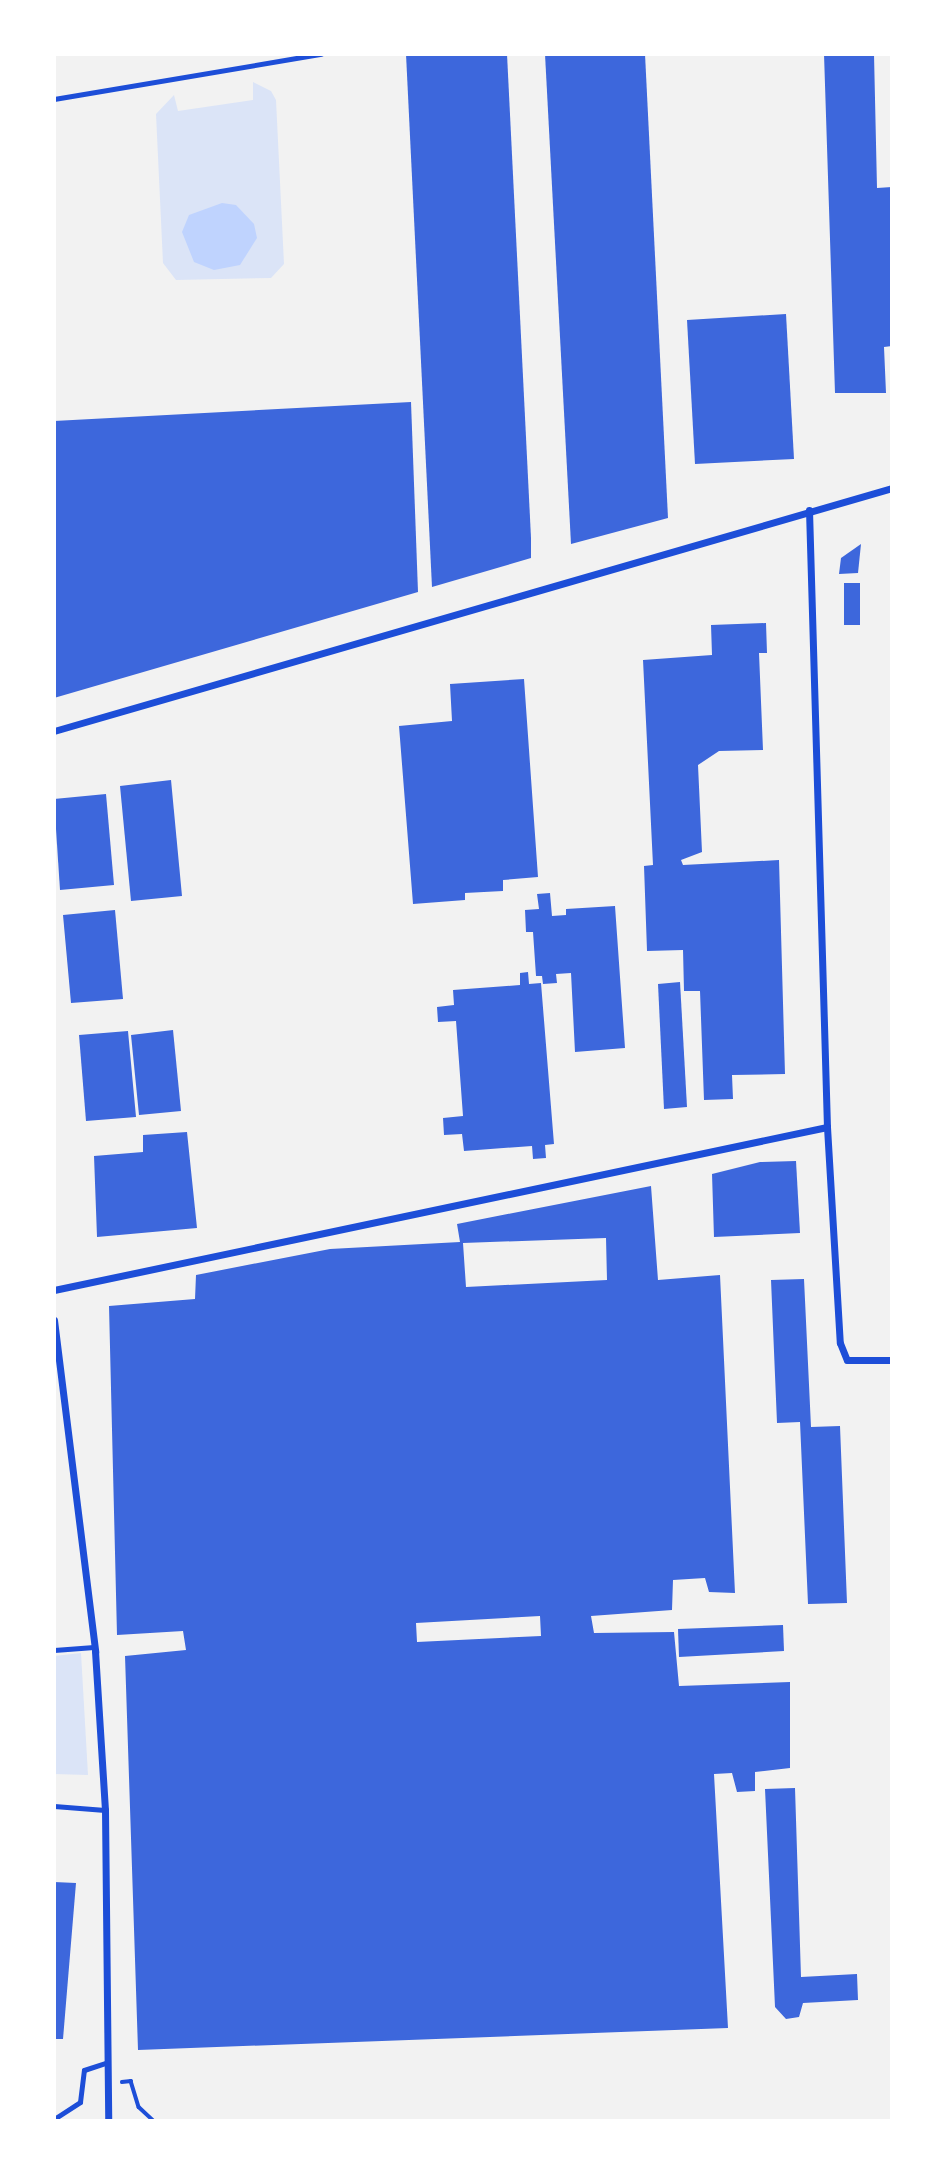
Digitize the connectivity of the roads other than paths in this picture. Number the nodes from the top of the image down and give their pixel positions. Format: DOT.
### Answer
graph roads {
  1 [pos="321,54"];
  2 [pos="54,99"];
  3 [pos="892,488"];
  4 [pos="809,510"];
  5 [pos="54,731"];
  6 [pos="827,1127"];
  7 [pos="54,1290"];
  8 [pos="54,1320"];
  9 [pos="892,1360"];
  10 [pos="94,1647"];
  11 [pos="54,1650"];
  12 [pos="54,1806"];
  13 [pos="105,1810"];
  14 [pos="105,2063"];
  15 [pos="54,2119"];
  16 [pos="108,2121"];
  1 -- 2 [label="lane"];
  3 -- 4 [label="street"];
  4 -- 5 [label="street"];
  4 -- 6 [label="street"];
  6 -- 7 [label="street"];
  6 -- 9 [label="street"];
  8 -- 10 [label="street"];
  10 -- 11 [label="lane"];
  10 -- 13 [label="street"];
  12 -- 13 [label="lane"];
  13 -- 14 [label="street"];
  14 -- 15 [label="lane"];
  14 -- 16 [label="street"];
}
